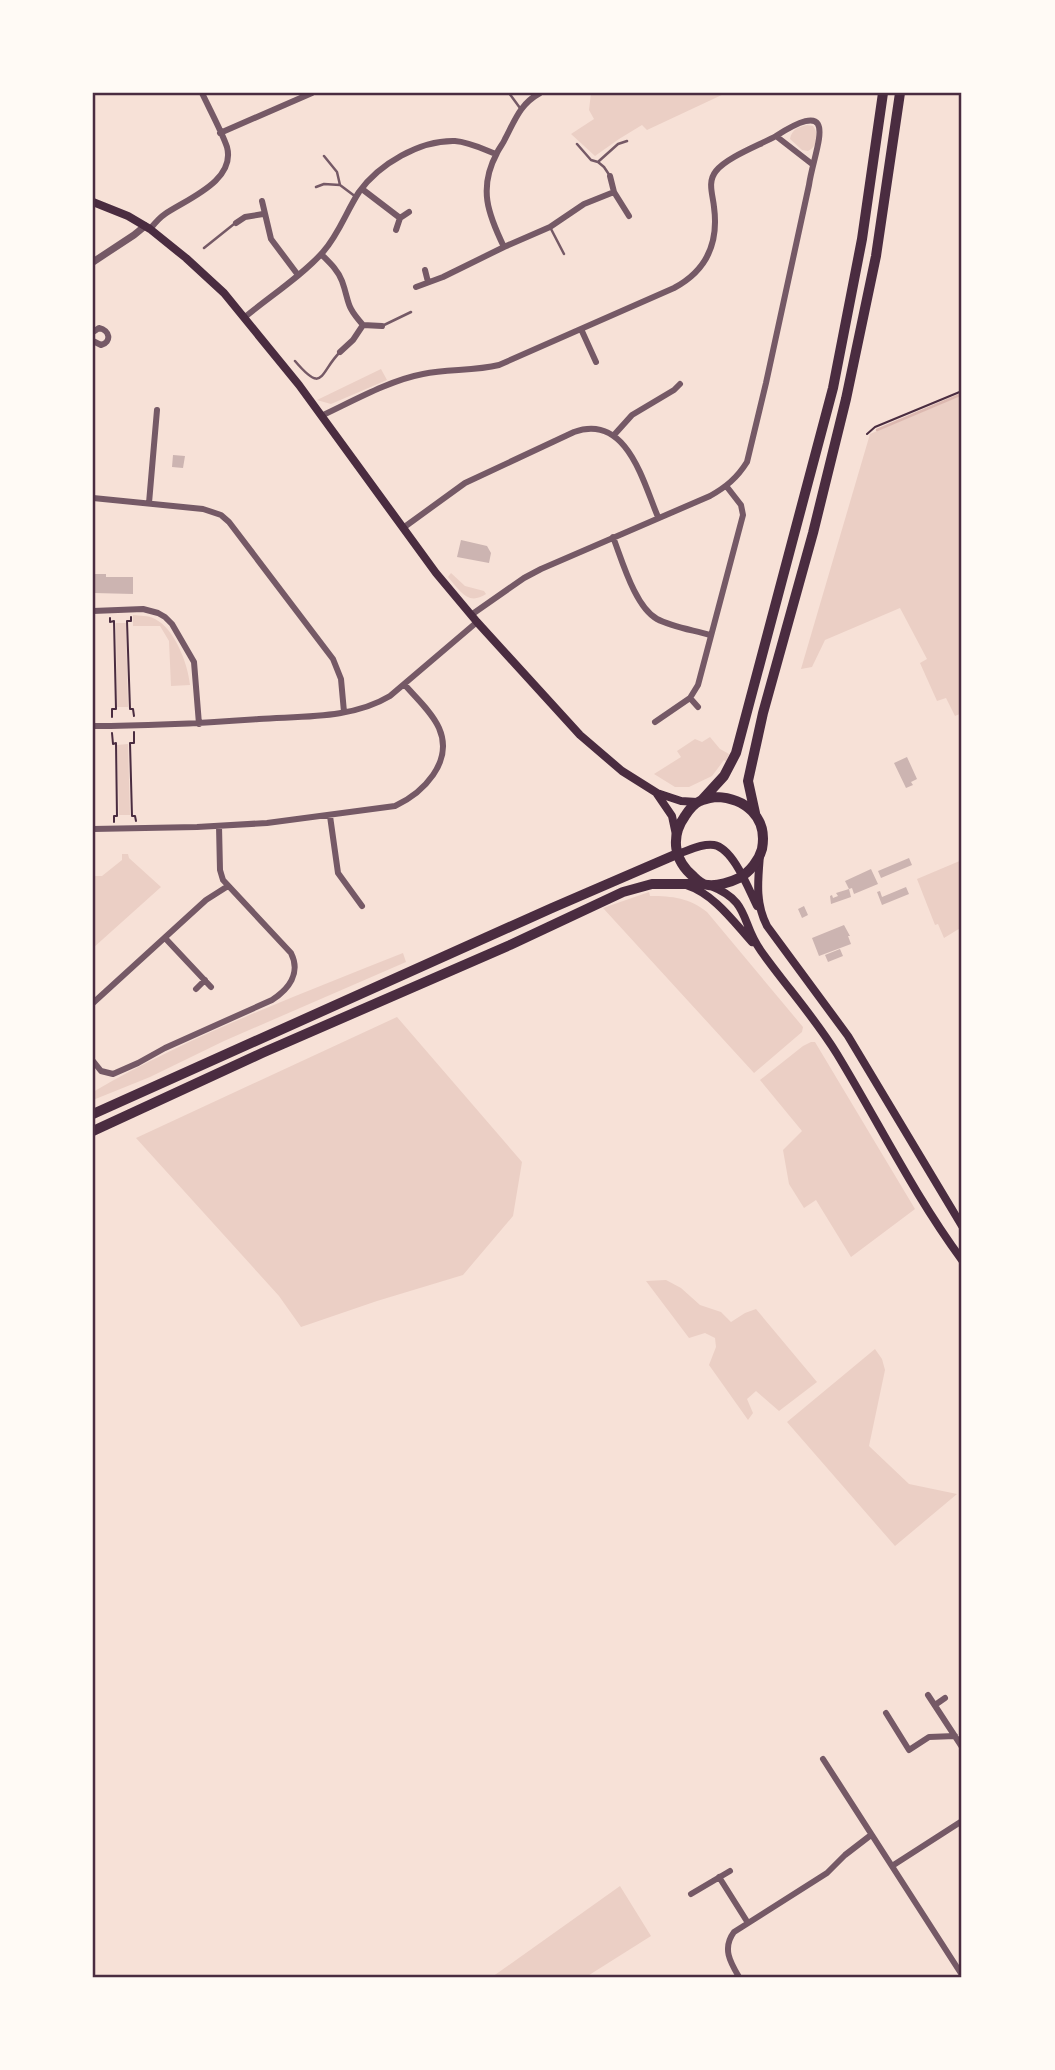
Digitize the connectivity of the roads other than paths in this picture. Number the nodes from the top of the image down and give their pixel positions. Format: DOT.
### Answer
graph roads {
  1 [pos="202,93"];
  2 [pos="309,93"];
  3 [pos="509,93"];
  4 [pos="540,93"];
  5 [pos="883,93"];
  6 [pos="900,93"];
  7 [pos="520,108"];
  8 [pos="220,132"];
  9 [pos="776,136"];
  10 [pos="627,141"];
  11 [pos="577,144"];
  12 [pos="496,154"];
  13 [pos="324,156"];
  14 [pos="598,162"];
  15 [pos="812,164"];
  16 [pos="610,176"];
  17 [pos="340,185"];
  18 [pos="316,187"];
  19 [pos="362,189"];
  20 [pos="614,192"];
  21 [pos="356,197"];
  22 [pos="262,201"];
  23 [pos="93,202"];
  24 [pos="409,212"];
  25 [pos="263,214"];
  26 [pos="629,216"];
  27 [pos="400,218"];
  28 [pos="236,223"];
  29 [pos="147,227"];
  30 [pos="550,227"];
  31 [pos="396,230"];
  32 [pos="504,247"];
  33 [pos="204,248"];
  34 [pos="321,254"];
  35 [pos="564,254"];
  36 [pos="93,262"];
  37 [pos="425,270"];
  38 [pos="298,275"];
  39 [pos="428,282"];
  40 [pos="416,287"];
  41 [pos="411,312"];
  42 [pos="245,317"];
  43 [pos="363,325"];
  44 [pos="382,326"];
  45 [pos="581,329"];
  46 [pos="93,331"];
  47 [pos="93,341"];
  48 [pos="340,352"];
  49 [pos="295,361"];
  50 [pos="596,362"];
  51 [pos="680,384"];
  52 [pos="157,410"];
  53 [pos="321,416"];
  54 [pos="614,435"];
  55 [pos="727,487"];
  56 [pos="93,498"];
  57 [pos="149,503"];
  58 [pos="658,517"];
  59 [pos="403,528"];
  60 [pos="613,537"];
  61 [pos="93,611"];
  62 [pos="474,618"];
  63 [pos="710,635"];
  64 [pos="405,685"];
  65 [pos="690,698"];
  66 [pos="698,707"];
  67 [pos="344,712"];
  68 [pos="655,722"];
  69 [pos="199,724"];
  70 [pos="93,726"];
  71 [pos="657,793"];
  72 [pos="700,801"];
  73 [pos="755,813"];
  74 [pos="330,816"];
  75 [pos="219,826"];
  76 [pos="93,829"];
  77 [pos="676,835"];
  78 [pos="677,854"];
  79 [pos="760,855"];
  80 [pos="742,876"];
  81 [pos="680,883"];
  82 [pos="705,884"];
  83 [pos="228,886"];
  84 [pos="362,906"];
  85 [pos="761,914"];
  86 [pos="165,938"];
  87 [pos="759,949"];
  88 [pos="205,980"];
  89 [pos="211,987"];
  90 [pos="196,989"];
  91 [pos="93,1003"];
  92 [pos="93,1061"];
  93 [pos="93,1114"];
  94 [pos="93,1131"];
  95 [pos="962,1226"];
  96 [pos="962,1260"];
  97 [pos="929,1695"];
  98 [pos="945,1698"];
  99 [pos="935,1705"];
  100 [pos="886,1713"];
  101 [pos="955,1736"];
  102 [pos="962,1747"];
  103 [pos="823,1759"];
  104 [pos="962,1821"];
  105 [pos="871,1835"];
  106 [pos="892,1866"];
  107 [pos="730,1871"];
  108 [pos="719,1877"];
  109 [pos="691,1894"];
  110 [pos="748,1923"];
  111 [pos="962,1975"];
  112 [pos="739,1977"];
  1 -- 8 [label="street"];
  2 -- 8 [label="street"];
  3 -- 7 [label="lane"];
  4 -- 7 [label="street"];
  5 -- 72 [label="highway"];
  6 -- 73 [label="highway"];
  7 -- 12 [label="street"];
  8 -- 29 [label="street"];
  9 -- 15 [label="street"];
  9 -- 15 [label="street"];
  9 -- 45 [label="street"];
  10 -- 14 [label="lane"];
  11 -- 14 [label="lane"];
  12 -- 19 [label="street"];
  12 -- 32 [label="street"];
  13 -- 17 [label="lane"];
  14 -- 16 [label="lane"];
  15 -- 55 [label="street"];
  16 -- 20 [label="street"];
  17 -- 18 [label="lane"];
  17 -- 21 [label="lane"];
  19 -- 21 [label="street"];
  19 -- 27 [label="street"];
  20 -- 26 [label="street"];
  20 -- 30 [label="street"];
  21 -- 34 [label="street"];
  22 -- 25 [label="street"];
  23 -- 29 [label="main road"];
  24 -- 27 [label="street"];
  25 -- 28 [label="street"];
  25 -- 38 [label="street"];
  27 -- 31 [label="street"];
  28 -- 33 [label="lane"];
  29 -- 36 [label="street"];
  29 -- 42 [label="main road"];
  30 -- 32 [label="street"];
  30 -- 35 [label="lane"];
  32 -- 39 [label="street"];
  34 -- 38 [label="street"];
  34 -- 43 [label="street"];
  37 -- 39 [label="street"];
  38 -- 42 [label="street"];
  39 -- 40 [label="street"];
  41 -- 44 [label="lane"];
  42 -- 53 [label="main road"];
  43 -- 44 [label="street"];
  43 -- 48 [label="street"];
  45 -- 50 [label="street"];
  45 -- 53 [label="street"];
  46 -- 47 [label="street"];
  48 -- 49 [label="lane"];
  51 -- 54 [label="street"];
  52 -- 57 [label="street"];
  53 -- 59 [label="main road"];
  54 -- 58 [label="street"];
  54 -- 59 [label="street"];
  55 -- 58 [label="street"];
  55 -- 63 [label="street"];
  56 -- 57 [label="street"];
  57 -- 67 [label="street"];
  58 -- 60 [label="street"];
  59 -- 62 [label="main road"];
  60 -- 62 [label="street"];
  60 -- 63 [label="street"];
  61 -- 69 [label="street"];
  62 -- 64 [label="street"];
  62 -- 71 [label="main road"];
  63 -- 65 [label="street"];
  64 -- 67 [label="street"];
  64 -- 74 [label="street"];
  65 -- 66 [label="street"];
  65 -- 68 [label="street"];
  67 -- 69 [label="street"];
  69 -- 70 [label="street"];
  71 -- 72 [label="main road"];
  71 -- 77 [label="main road"];
  72 -- 73 [label="highway"];
  72 -- 77 [label="highway"];
  73 -- 79 [label="highway"];
  74 -- 75 [label="street"];
  74 -- 84 [label="street"];
  75 -- 76 [label="street"];
  75 -- 83 [label="street"];
  77 -- 78 [label="highway"];
  78 -- 80 [label="main road"];
  78 -- 82 [label="highway"];
  78 -- 93 [label="highway"];
  79 -- 80 [label="highway"];
  79 -- 85 [label="main road"];
  80 -- 82 [label="highway"];
  80 -- 85 [label="main road"];
  81 -- 82 [label="highway"];
  81 -- 87 [label="main road"];
  81 -- 94 [label="highway"];
  82 -- 87 [label="main road"];
  83 -- 86 [label="street"];
  83 -- 92 [label="street"];
  85 -- 95 [label="main road"];
  86 -- 88 [label="street"];
  86 -- 91 [label="street"];
  87 -- 96 [label="main road"];
  88 -- 89 [label="street"];
  88 -- 90 [label="street"];
  97 -- 99 [label="street"];
  98 -- 99 [label="street"];
  99 -- 101 [label="street"];
  100 -- 101 [label="street"];
  101 -- 102 [label="street"];
  103 -- 105 [label="street"];
  104 -- 106 [label="street"];
  105 -- 106 [label="street"];
  105 -- 110 [label="street"];
  106 -- 111 [label="street"];
  107 -- 108 [label="street"];
  108 -- 109 [label="street"];
  108 -- 110 [label="street"];
  110 -- 112 [label="street"];
}
